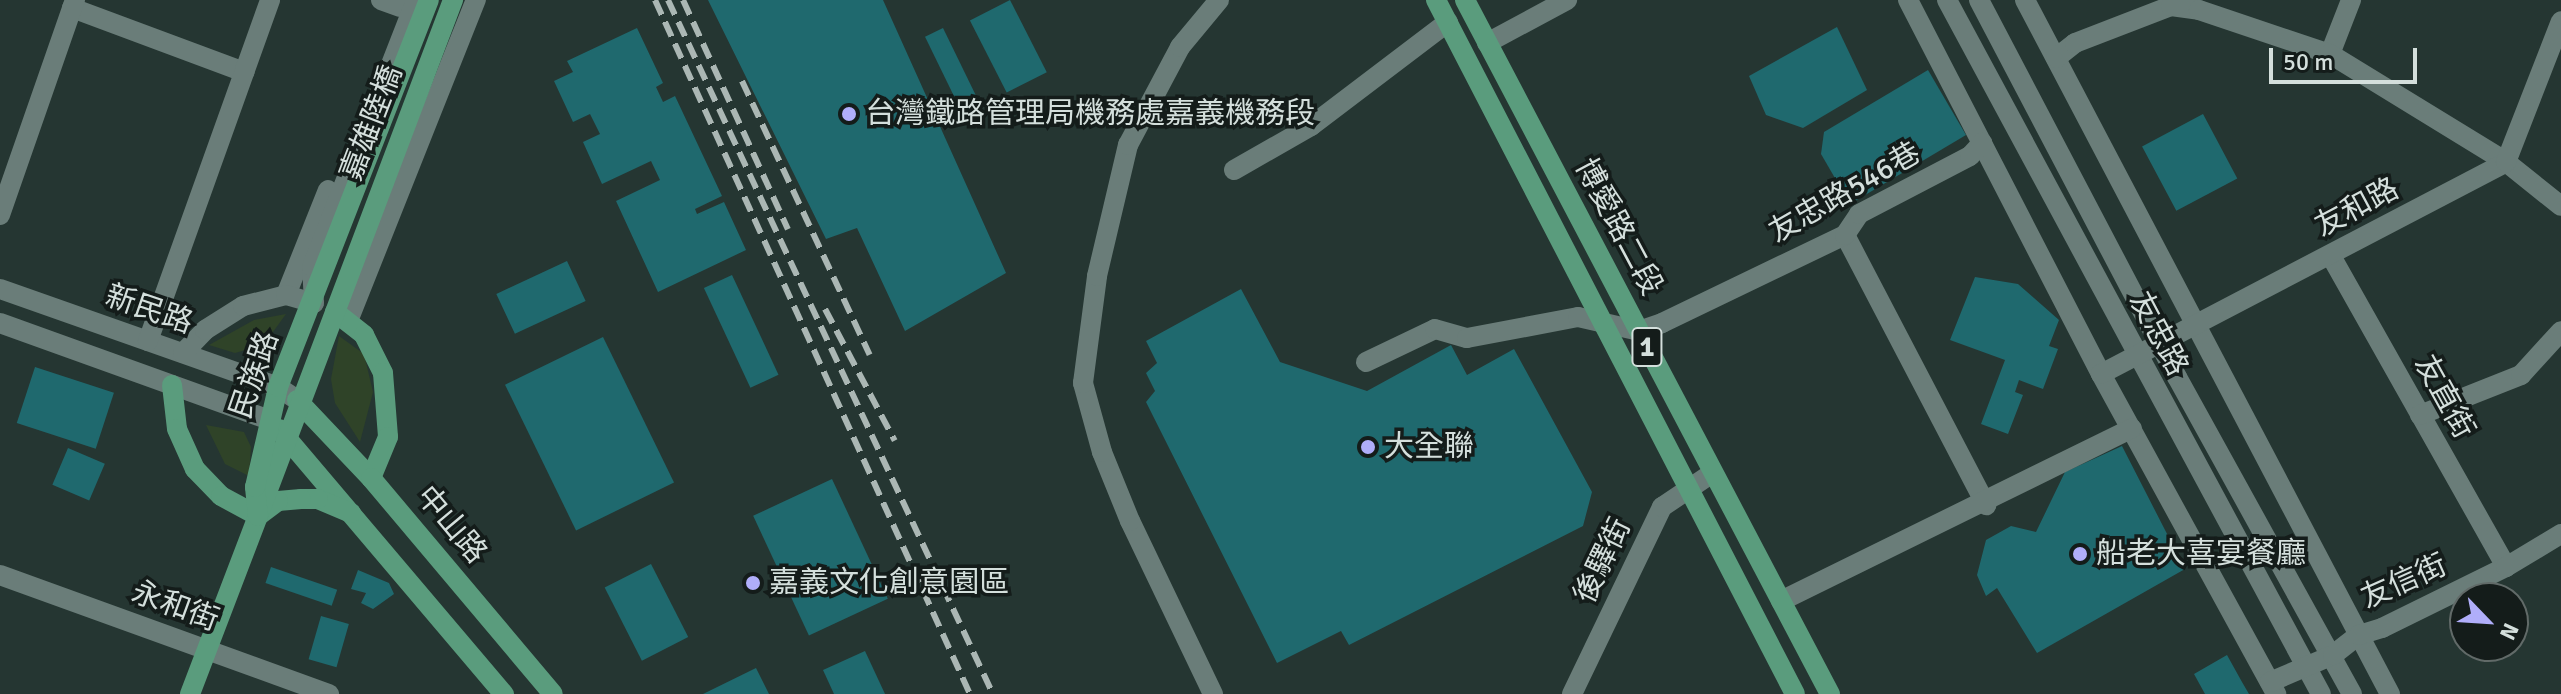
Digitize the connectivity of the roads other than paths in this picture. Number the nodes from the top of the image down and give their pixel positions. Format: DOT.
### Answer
graph roads {
  1 [pos="270,0"];
  2 [pos="429,0"];
  3 [pos="453,0"];
  4 [pos="465,0"];
  5 [pos="476,0"];
  6 [pos="1219,0"];
  7 [pos="1436,0"];
  8 [pos="1465,0"];
  9 [pos="1567,0"];
  10 [pos="1908,0"];
  11 [pos="1947,0"];
  12 [pos="1979,0"];
  13 [pos="2025,0"];
  14 [pos="2351,0"];
  15 [pos="400,2"];
  16 [pos="73,4"];
  17 [pos="2561,21"];
  18 [pos="1448,22"];
  19 [pos="1487,43"];
  20 [pos="2330,54"];
  21 [pos="2056,58"];
  22 [pos="244,72"];
  23 [pos="1982,143"];
  24 [pos="2506,162"];
  25 [pos="1234,170"];
  26 [pos="2561,206"];
  27 [pos="0,215"];
  28 [pos="1845,235"];
  29 [pos="2331,256"];
  30 [pos="321,263"];
  31 [pos="352,276"];
  32 [pos="0,289"];
  33 [pos="286,295"];
  34 [pos="314,303"];
  35 [pos="341,316"];
  36 [pos="2199,322"];
  37 [pos="0,323"];
  38 [pos="1601,323"];
  39 [pos="1639,331"];
  40 [pos="2561,331"];
  41 [pos="148,341"];
  42 [pos="2160,342"];
  43 [pos="183,353"];
  44 [pos="2135,354"];
  45 [pos="1366,362"];
  46 [pos="2101,374"];
  47 [pos="172,385"];
  48 [pos="278,387"];
  49 [pos="297,400"];
  50 [pos="2420,415"];
  51 [pos="267,419"];
  52 [pos="2132,428"];
  53 [pos="286,436"];
  54 [pos="1711,474"];
  55 [pos="371,478"];
  56 [pos="1686,486"];
  57 [pos="1986,505"];
  58 [pos="351,513"];
  59 [pos="258,516"];
  60 [pos="2561,534"];
  61 [pos="2506,567"];
  62 [pos="0,575"];
  63 [pos="1781,601"];
  64 [pos="2359,635"];
  65 [pos="206,650"];
  66 [pos="2333,655"];
  67 [pos="2307,666"];
  68 [pos="2273,688"];
  69 [pos="190,694"];
  70 [pos="329,694"];
  71 [pos="504,694"];
  72 [pos="553,694"];
  73 [pos="1213,694"];
  74 [pos="1572,694"];
  75 [pos="1795,694"];
  76 [pos="1830,694"];
  77 [pos="2321,694"];
  78 [pos="2352,694"];
  79 [pos="2390,694"];
  1 -- 22 [label="street"];
  2 -- 30 [label="main road, 嘉雄陸橋"];
  3 -- 31 [label="main road, 嘉雄陸橋"];
  4 -- 31 [label="street"];
  5 -- 35 [label="street"];
  6 -- 73 [label="street"];
  7 -- 18 [label="main road, 博愛路二段 / 1"];
  8 -- 19 [label="main road, 博愛路二段 / 1"];
  9 -- 19 [label="street"];
  10 -- 23 [label="street"];
  11 -- 44 [label="street, 友忠路"];
  12 -- 42 [label="street, 友忠路"];
  13 -- 21 [label="street, 友忠路"];
  14 -- 20 [label="street"];
  15 -- 30 [label="street"];
  15 -- 33 [label="street"];
  16 -- 22 [label="street"];
  16 -- 27 [label="street"];
  17 -- 24 [label="street"];
  18 -- 25 [label="street"];
  18 -- 38 [label="main road, 博愛路二段 / 1"];
  19 -- 39 [label="main road, 博愛路二段 / 1"];
  20 -- 21 [label="street"];
  20 -- 24 [label="street"];
  21 -- 36 [label="street, 友忠路"];
  22 -- 41 [label="street"];
  23 -- 28 [label="street, 友忠路546巷"];
  23 -- 46 [label="street"];
  24 -- 26 [label="street"];
  24 -- 29 [label="street, 友和路"];
  28 -- 39 [label="street, 友忠路546巷"];
  28 -- 57 [label="street"];
  29 -- 36 [label="street, 友和路"];
  29 -- 50 [label="street, 友直街"];
  30 -- 34 [label="main road, 民族路"];
  31 -- 35 [label="main road, 嘉雄陸橋"];
  32 -- 41 [label="street, 新民路"];
  33 -- 34 [label="street"];
  33 -- 43 [label="street"];
  34 -- 48 [label="main road, 民族路"];
  35 -- 49 [label="main road, 民族路"];
  35 -- 55 [label="main road"];
  36 -- 42 [label="street, 友和路"];
  36 -- 64 [label="street, 友忠路"];
  37 -- 47 [label="street, 新民路"];
  38 -- 39 [label="street"];
  38 -- 45 [label="street"];
  38 -- 56 [label="main road, 博愛路二段 / 1"];
  39 -- 54 [label="main road, 博愛路二段 / 1"];
  40 -- 50 [label="street"];
  41 -- 43 [label="street, 新民路"];
  42 -- 44 [label="street, 友和路"];
  42 -- 66 [label="street, 友忠路"];
  43 -- 48 [label="street, 新民路"];
  44 -- 46 [label="street, 友和路"];
  44 -- 67 [label="street, 友忠路"];
  46 -- 52 [label="street"];
  47 -- 51 [label="street, 新民路"];
  47 -- 59 [label="main road"];
  48 -- 49 [label="street, 新民路"];
  48 -- 51 [label="main road, 民族路"];
  49 -- 53 [label="main road, 民族路"];
  49 -- 55 [label="main road, 中山路"];
  50 -- 61 [label="street, 友直街"];
  51 -- 53 [label="main road"];
  51 -- 59 [label="main road, 民族路"];
  52 -- 57 [label="street"];
  52 -- 68 [label="street"];
  53 -- 58 [label="main road"];
  53 -- 59 [label="main road, 民族路"];
  54 -- 56 [label="street, 後驛街"];
  54 -- 63 [label="main road, 博愛路二段 / 1"];
  55 -- 72 [label="main road, 中山路"];
  56 -- 74 [label="street, 後驛街"];
  56 -- 75 [label="main road, 博愛路二段 / 1"];
  57 -- 63 [label="street"];
  58 -- 59 [label="main road"];
  58 -- 71 [label="main road"];
  59 -- 65 [label="main road, 民族路"];
  60 -- 61 [label="street, 友信街"];
  61 -- 64 [label="street, 友信街"];
  62 -- 65 [label="street, 永和街"];
  63 -- 76 [label="main road, 博愛路二段 / 1"];
  64 -- 66 [label="street, 友信街"];
  64 -- 79 [label="street, 友忠路"];
  65 -- 69 [label="main road, 民族路"];
  65 -- 70 [label="street, 永和街"];
  66 -- 67 [label="street, 友信街"];
  66 -- 78 [label="street, 友忠路"];
  67 -- 68 [label="street, 友信街"];
  67 -- 77 [label="street, 友忠路"];
}
